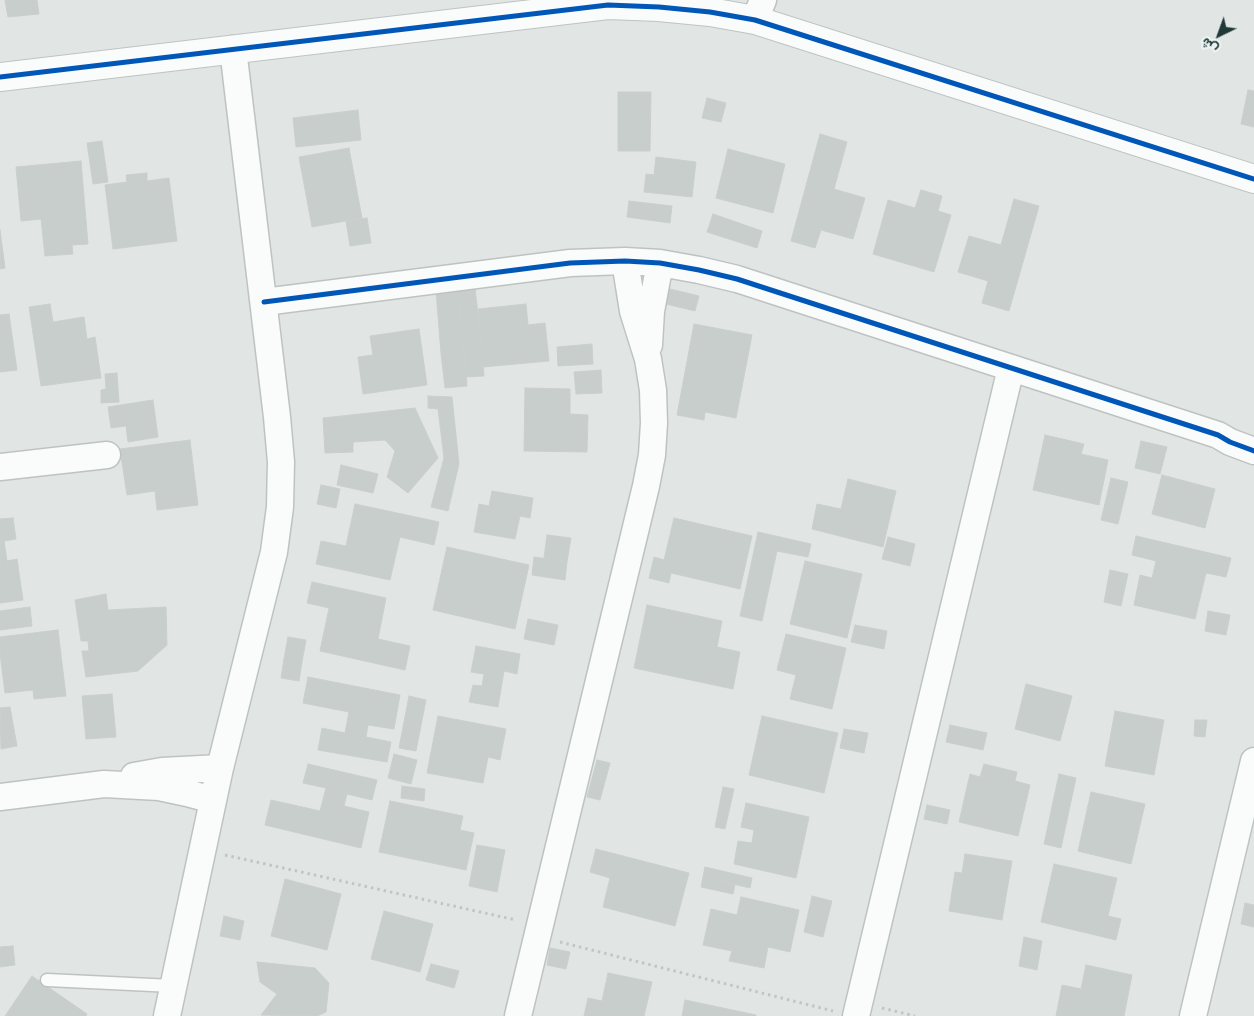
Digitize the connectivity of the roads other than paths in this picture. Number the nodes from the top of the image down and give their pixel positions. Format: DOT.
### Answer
graph roads {
  1 [pos="759,10"];
  2 [pos="234,49"];
  3 [pos="0,77"];
  4 [pos="1254,178"];
  5 [pos="625,261"];
  6 [pos="660,263"];
  7 [pos="264,302"];
  8 [pos="648,359"];
  9 [pos="1011,368"];
  10 [pos="1218,435"];
  11 [pos="1254,441"];
  12 [pos="1254,451"];
  13 [pos="107,454"];
  14 [pos="0,467"];
  15 [pos="1254,761"];
  16 [pos="220,768"];
  17 [pos="104,784"];
  18 [pos="0,797"];
  19 [pos="213,800"];
  20 [pos="47,980"];
  21 [pos="174,986"];
  22 [pos="850,1010"];
  23 [pos="167,1016"];
  24 [pos="518,1016"];
  25 [pos="1194,1016"];
  1 -- 2 [label="street"];
  1 -- 4 [label="street"];
  2 -- 3 [label="street"];
  2 -- 7 [label="street"];
  5 -- 6 [label="street"];
  5 -- 7 [label="street"];
  5 -- 8 [label="street"];
  6 -- 8 [label="street"];
  6 -- 9 [label="street"];
  7 -- 16 [label="street"];
  8 -- 24 [label="street"];
  9 -- 10 [label="street"];
  9 -- 22 [label="street"];
  10 -- 11 [label="street"];
  10 -- 12 [label="street"];
  13 -- 14 [label="street"];
  15 -- 25 [label="street"];
  16 -- 17 [label="street"];
  16 -- 19 [label="street"];
  17 -- 18 [label="street"];
  17 -- 19 [label="street"];
  19 -- 21 [label="street"];
  20 -- 21 [label="lane"];
  21 -- 23 [label="street"];
}
